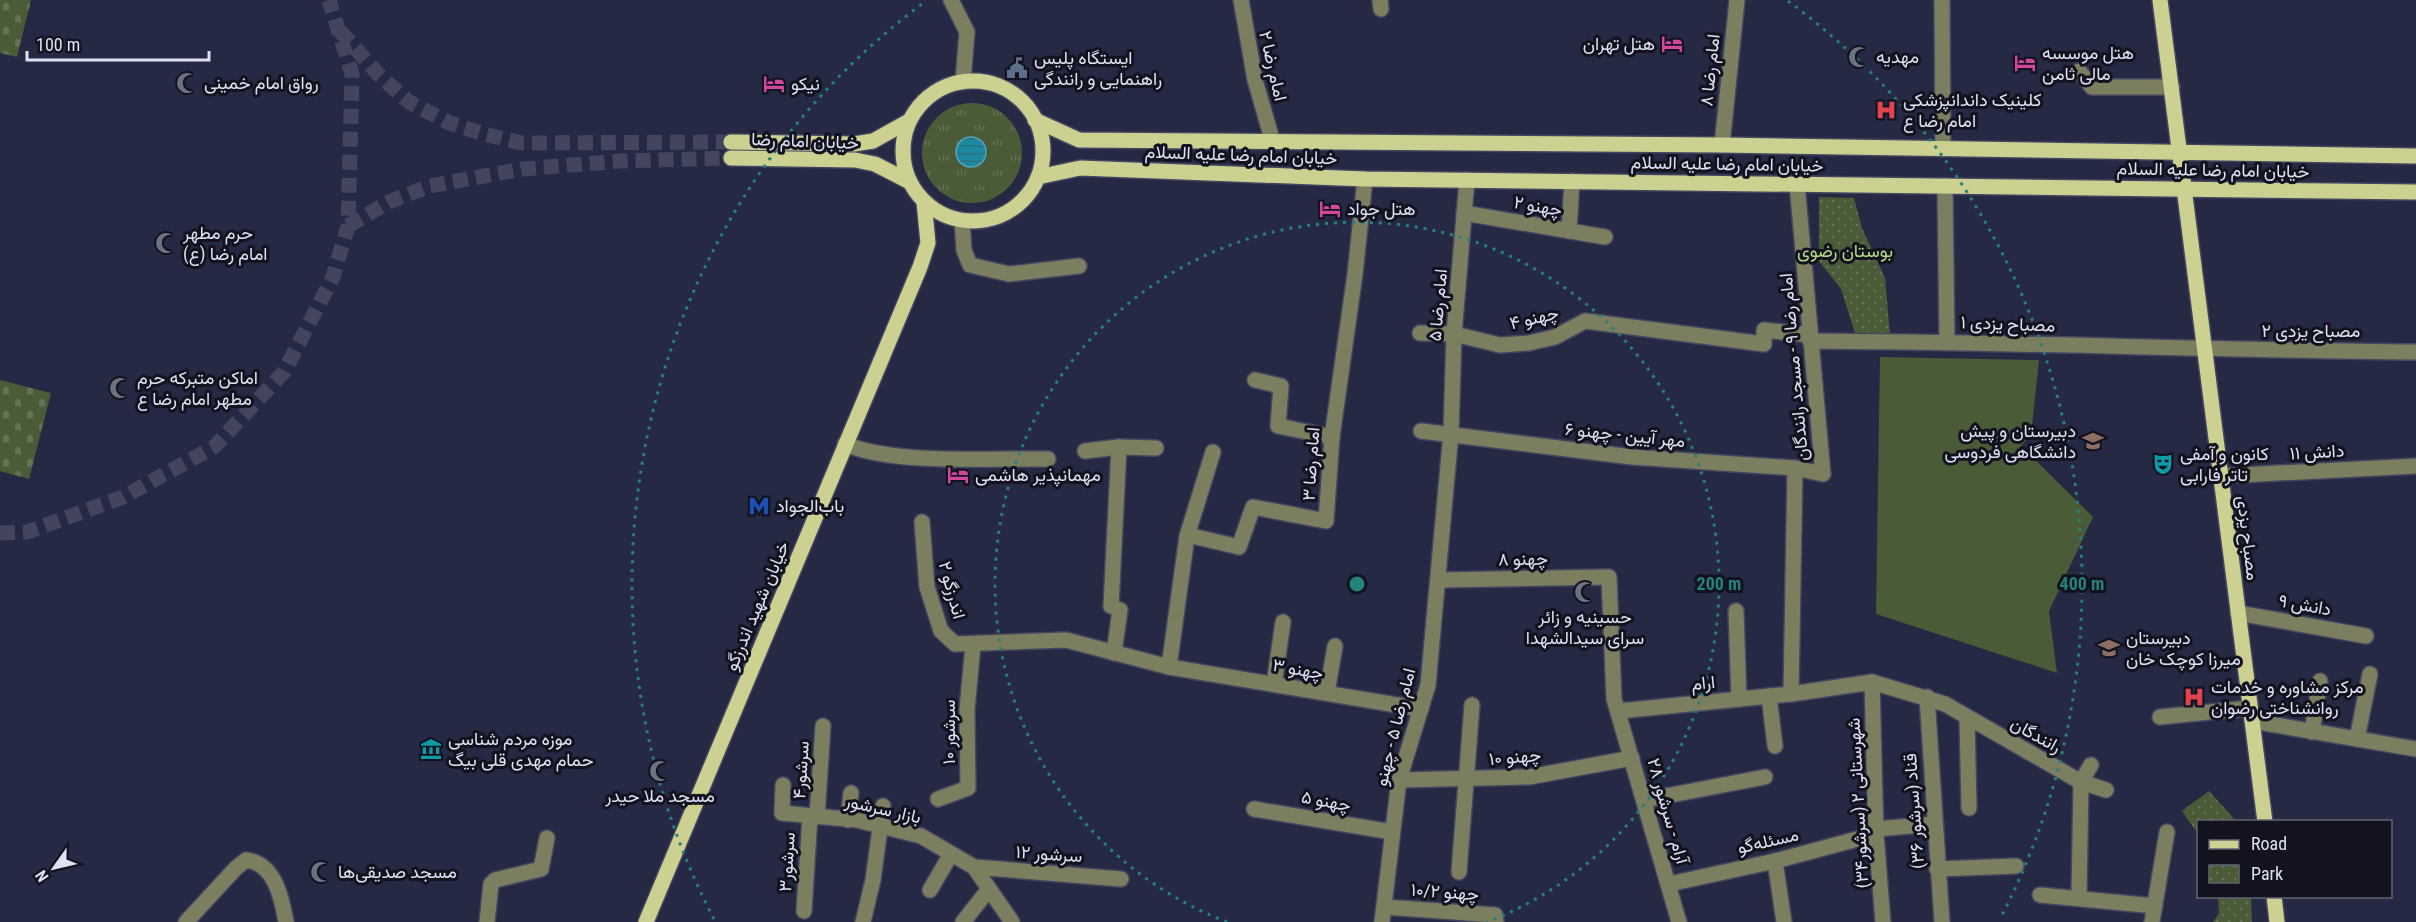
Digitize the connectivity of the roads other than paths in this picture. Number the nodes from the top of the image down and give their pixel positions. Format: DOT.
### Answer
graph roads {
  1 [pos="951,0"];
  2 [pos="1240,0"];
  3 [pos="1737,0"];
  4 [pos="1942,0"];
  5 [pos="2160,0"];
  6 [pos="2079,71"];
  7 [pos="963,81"];
  8 [pos="2172,87"];
  9 [pos="1035,120"];
  10 [pos="909,121"];
  11 [pos="1272,139"];
  12 [pos="1722,145"];
  13 [pos="1943,149"];
  14 [pos="2180,151"];
  15 [pos="2416,156"];
  16 [pos="1038,177"];
  17 [pos="1365,179"];
  18 [pos="1467,180"];
  19 [pos="1572,181"];
  20 [pos="910,182"];
  21 [pos="1797,184"];
  22 [pos="1946,186"];
  23 [pos="2185,189"];
  24 [pos="2416,192"];
  25 [pos="924,202"];
  26 [pos="1464,213"];
  27 [pos="962,221"];
  28 [pos="1569,231"];
  29 [pos="1605,237"];
  30 [pos="1079,266"];
  31 [pos="1585,321"];
  32 [pos="1420,333"];
  33 [pos="1454,334"];
  34 [pos="1810,338"];
  35 [pos="1947,342"];
  36 [pos="2205,350"];
  37 [pos="2416,352"];
  38 [pos="1255,380"];
  39 [pos="1421,431"];
  40 [pos="1450,433"];
  41 [pos="1332,437"];
  42 [pos="845,444"];
  43 [pos="1119,447"];
  44 [pos="1156,448"];
  45 [pos="1085,451"];
  46 [pos="1213,452"];
  47 [pos="1048,459"];
  48 [pos="2416,466"];
  49 [pos="1795,468"];
  50 [pos="1823,474"];
  51 [pos="2221,476"];
  52 [pos="922,522"];
  53 [pos="1188,535"];
  54 [pos="1609,577"];
  55 [pos="1439,580"];
  56 [pos="1736,611"];
  57 [pos="2238,613"];
  58 [pos="1283,622"];
  59 [pos="2366,636"];
  60 [pos="973,645"];
  61 [pos="1335,646"];
  62 [pos="1114,652"];
  63 [pos="1169,667"];
  64 [pos="2370,674"];
  65 [pos="2320,681"];
  66 [pos="1872,682"];
  67 [pos="1274,684"];
  68 [pos="1327,693"];
  69 [pos="1791,694"];
  70 [pos="1769,696"];
  71 [pos="1927,697"];
  72 [pos="1739,699"];
  73 [pos="1472,705"];
  74 [pos="1421,709"];
  75 [pos="1619,711"];
  76 [pos="2251,715"];
  77 [pos="2160,717"];
  78 [pos="1967,719"];
  79 [pos="824,726"];
  80 [pos="2312,732"];
  81 [pos="2357,739"];
  82 [pos="1774,746"];
  83 [pos="2416,749"];
  84 [pos="1632,758"];
  85 [pos="2091,765"];
  86 [pos="1765,777"];
  87 [pos="1399,780"];
  88 [pos="1468,780"];
  89 [pos="2081,782"];
  90 [pos="783,786"];
  91 [pos="2106,790"];
  92 [pos="851,793"];
  93 [pos="938,799"];
  94 [pos="1645,800"];
  95 [pos="883,806"];
  96 [pos="1254,808"];
  97 [pos="1969,808"];
  98 [pos="813,816"];
  99 [pos="848,820"];
  100 [pos="2265,820"];
  101 [pos="1934,824"];
  102 [pos="880,826"];
  103 [pos="1392,832"];
  104 [pos="1876,832"];
  105 [pos="2167,832"];
  106 [pos="547,838"];
  107 [pos="951,854"];
  108 [pos="1775,861"];
  109 [pos="974,867"];
  110 [pos="2016,867"];
  111 [pos="1937,869"];
  112 [pos="1459,872"];
  113 [pos="1121,879"];
  114 [pos="1669,884"];
  115 [pos="989,889"];
  116 [pos="930,890"];
  117 [pos="2040,895"];
  118 [pos="2079,897"];
  119 [pos="2274,898"];
  120 [pos="2155,906"];
  121 [pos="804,911"];
  122 [pos="1384,915"];
  123 [pos="186,922"];
  124 [pos="286,922"];
  125 [pos="487,922"];
  126 [pos="646,922"];
  127 [pos="864,922"];
  128 [pos="963,922"];
  129 [pos="1012,922"];
  130 [pos="1496,922"];
  131 [pos="1679,922"];
  132 [pos="1784,922"];
  133 [pos="1883,922"];
  134 [pos="1942,922"];
  135 [pos="2152,922"];
  136 [pos="2277,922"];
  1 -- 7 [label="street"];
  2 -- 11 [label="street, امام رضا ۲"];
  3 -- 12 [label="street, امام رضا ۸"];
  4 -- 13 [label="street"];
  5 -- 8 [label="main road, مصباح یزدی"];
  6 -- 8 [label="street"];
  7 -- 9 [label="main road"];
  7 -- 10 [label="main road"];
  8 -- 14 [label="main road, مصباح یزدی"];
  9 -- 11 [label="main road, خیابان امام رضا علیه السلام"];
  9 -- 16 [label="main road"];
  10 -- 20 [label="main road"];
  10 -- 20 [label="main road, خیابان امام رضا"];
  11 -- 12 [label="main road, خیابان امام رضا علیه السلام"];
  12 -- 13 [label="main road, خیابان امام رضا علیه السلام"];
  13 -- 14 [label="main road, خیابان امام رضا علیه السلام"];
  14 -- 15 [label="main road, خیابان امام رضا علیه السلام"];
  14 -- 23 [label="main road, مصباح یزدی"];
  16 -- 17 [label="main road, خیابان امام رضا علیه السلام"];
  16 -- 27 [label="main road"];
  17 -- 18 [label="main road, خیابان امام رضا علیه السلام"];
  17 -- 41 [label="street, امام رضا ۳"];
  18 -- 19 [label="main road, خیابان امام رضا علیه السلام"];
  18 -- 26 [label="street, امام رضا ۵"];
  19 -- 21 [label="main road, خیابان امام رضا علیه السلام"];
  19 -- 28 [label="street"];
  20 -- 25 [label="main road"];
  21 -- 22 [label="main road, خیابان امام رضا علیه السلام"];
  21 -- 34 [label="street, امام رضا ۹ - مسجد رانندگان"];
  22 -- 23 [label="main road, خیابان امام رضا علیه السلام"];
  22 -- 35 [label="street"];
  23 -- 24 [label="main road, خیابان امام رضا علیه السلام"];
  23 -- 36 [label="main road, مصباح یزدی"];
  25 -- 27 [label="main road"];
  25 -- 42 [label="main road, خیابان شهید اندرزگو"];
  26 -- 28 [label="street, چهنو ۲"];
  26 -- 33 [label="street, امام رضا ۵"];
  27 -- 30 [label="street"];
  28 -- 29 [label="street, چهنو ۲"];
  31 -- 33 [label="street, چهنو ۴"];
  31 -- 34 [label="street, مصباح یزدی ۱"];
  32 -- 33 [label="street, چهنو ۴"];
  33 -- 40 [label="street, امام رضا ۵"];
  34 -- 35 [label="street, مصباح یزدی ۱"];
  34 -- 50 [label="street, امام رضا ۹ - مسجد رانندگان"];
  35 -- 36 [label="street, مصباح یزدی ۱"];
  36 -- 37 [label="street, مصباح یزدی ۲"];
  36 -- 51 [label="main road, مصباح یزدی"];
  38 -- 41 [label="street"];
  39 -- 40 [label="street, مهر آیین - چهنو ۶"];
  40 -- 49 [label="street, مهر آیین - چهنو ۶"];
  40 -- 55 [label="street, امام رضا ۵ - چهنو"];
  41 -- 53 [label="street, امام رضا ۳"];
  42 -- 47 [label="street"];
  42 -- 126 [label="main road, خیابان شهید اندرزگو"];
  43 -- 44 [label="street"];
  43 -- 45 [label="street"];
  43 -- 62 [label="street"];
  46 -- 53 [label="street"];
  48 -- 51 [label="street, دانش ۱۱"];
  49 -- 50 [label="street, مهر آیین - چهنو ۶"];
  49 -- 69 [label="street"];
  51 -- 57 [label="main road, مصباح یزدی"];
  52 -- 60 [label="street, اندرزگو ۲"];
  53 -- 63 [label="street"];
  54 -- 55 [label="street, چهنو ۸"];
  54 -- 75 [label="street, آرام - سرشور ۲۸"];
  55 -- 74 [label="street, امام رضا ۵ - چهنو"];
  56 -- 72 [label="street"];
  57 -- 59 [label="street, دانش ۹"];
  57 -- 76 [label="main road, مصباح یزدی"];
  58 -- 67 [label="street"];
  60 -- 62 [label="street, چهنو ۳"];
  60 -- 93 [label="street, سرشور ۱۰"];
  61 -- 68 [label="street"];
  62 -- 63 [label="street, چهنو ۳"];
  63 -- 67 [label="street, چهنو ۳"];
  64 -- 81 [label="street"];
  65 -- 80 [label="street"];
  66 -- 69 [label="street, رانندگان"];
  66 -- 71 [label="street, رانندگان"];
  66 -- 104 [label="street, شهرستانی ۲ (سرشور۳۴)"];
  67 -- 68 [label="street, چهنو ۳"];
  68 -- 74 [label="street, چهنو ۳"];
  69 -- 70 [label="street, ارام"];
  70 -- 72 [label="street, ارام"];
  70 -- 82 [label="street"];
  71 -- 78 [label="street, رانندگان"];
  71 -- 101 [label="street, قناد (سرشور ۳۶)"];
  72 -- 75 [label="street, ارام"];
  73 -- 88 [label="street"];
  74 -- 87 [label="street, امام رضا ۵ - چهنو"];
  75 -- 84 [label="street, آرام - سرشور ۲۸"];
  76 -- 77 [label="street"];
  76 -- 80 [label="street"];
  76 -- 100 [label="main road, مصباح یزدی"];
  78 -- 89 [label="street, رانندگان"];
  78 -- 97 [label="street"];
  79 -- 98 [label="street, سرشور۴"];
  80 -- 81 [label="street"];
  81 -- 83 [label="street"];
  84 -- 88 [label="street, چهنو ۱۰"];
  84 -- 94 [label="street, آرام - سرشور ۲۸"];
  85 -- 89 [label="street"];
  86 -- 94 [label="street"];
  87 -- 88 [label="street, چهنو ۱۰"];
  87 -- 103 [label="street, امام رضا ۵ - چهنو"];
  88 -- 112 [label="street"];
  89 -- 91 [label="street, رانندگان"];
  89 -- 118 [label="street"];
  90 -- 98 [label="street, بازار سرشور"];
  92 -- 99 [label="street"];
  94 -- 114 [label="street, آرام - سرشور ۲۸"];
  95 -- 102 [label="street"];
  96 -- 103 [label="street, چهنو ۵"];
  98 -- 99 [label="street, بازار سرشور"];
  98 -- 121 [label="street, سرشور۳"];
  99 -- 102 [label="street, بازار سرشور"];
  101 -- 104 [label="street, مسئله‌گو"];
  101 -- 111 [label="street, قناد (سرشور ۳۶)"];
  102 -- 107 [label="street, بازار سرشور"];
  102 -- 127 [label="street"];
  103 -- 122 [label="street, امام رضا ۵ - چهنو"];
  104 -- 108 [label="street, مسئله‌گو"];
  104 -- 133 [label="street, شهرستانی ۲ (سرشور۳۴)"];
  105 -- 120 [label="street"];
  106 -- 125 [label="street"];
  107 -- 109 [label="street, بازار سرشور"];
  107 -- 116 [label="street"];
  108 -- 114 [label="street, مسئله‌گو"];
  108 -- 132 [label="street"];
  109 -- 113 [label="street, سرشور ۱۲"];
  109 -- 115 [label="street, بازار سرشور"];
  110 -- 111 [label="street"];
  111 -- 134 [label="street, قناد (سرشور ۳۶)"];
  114 -- 131 [label="street, آرام - سرشور ۲۸"];
  115 -- 128 [label="street"];
  115 -- 129 [label="street, بازار سرشور"];
  117 -- 118 [label="street"];
  118 -- 120 [label="street"];
  119 -- 136 [label="main road"];
  120 -- 135 [label="street"];
  122 -- 130 [label="street, چهنو ۱۰/۲"];
  123 -- 124 [label="street"];
}
